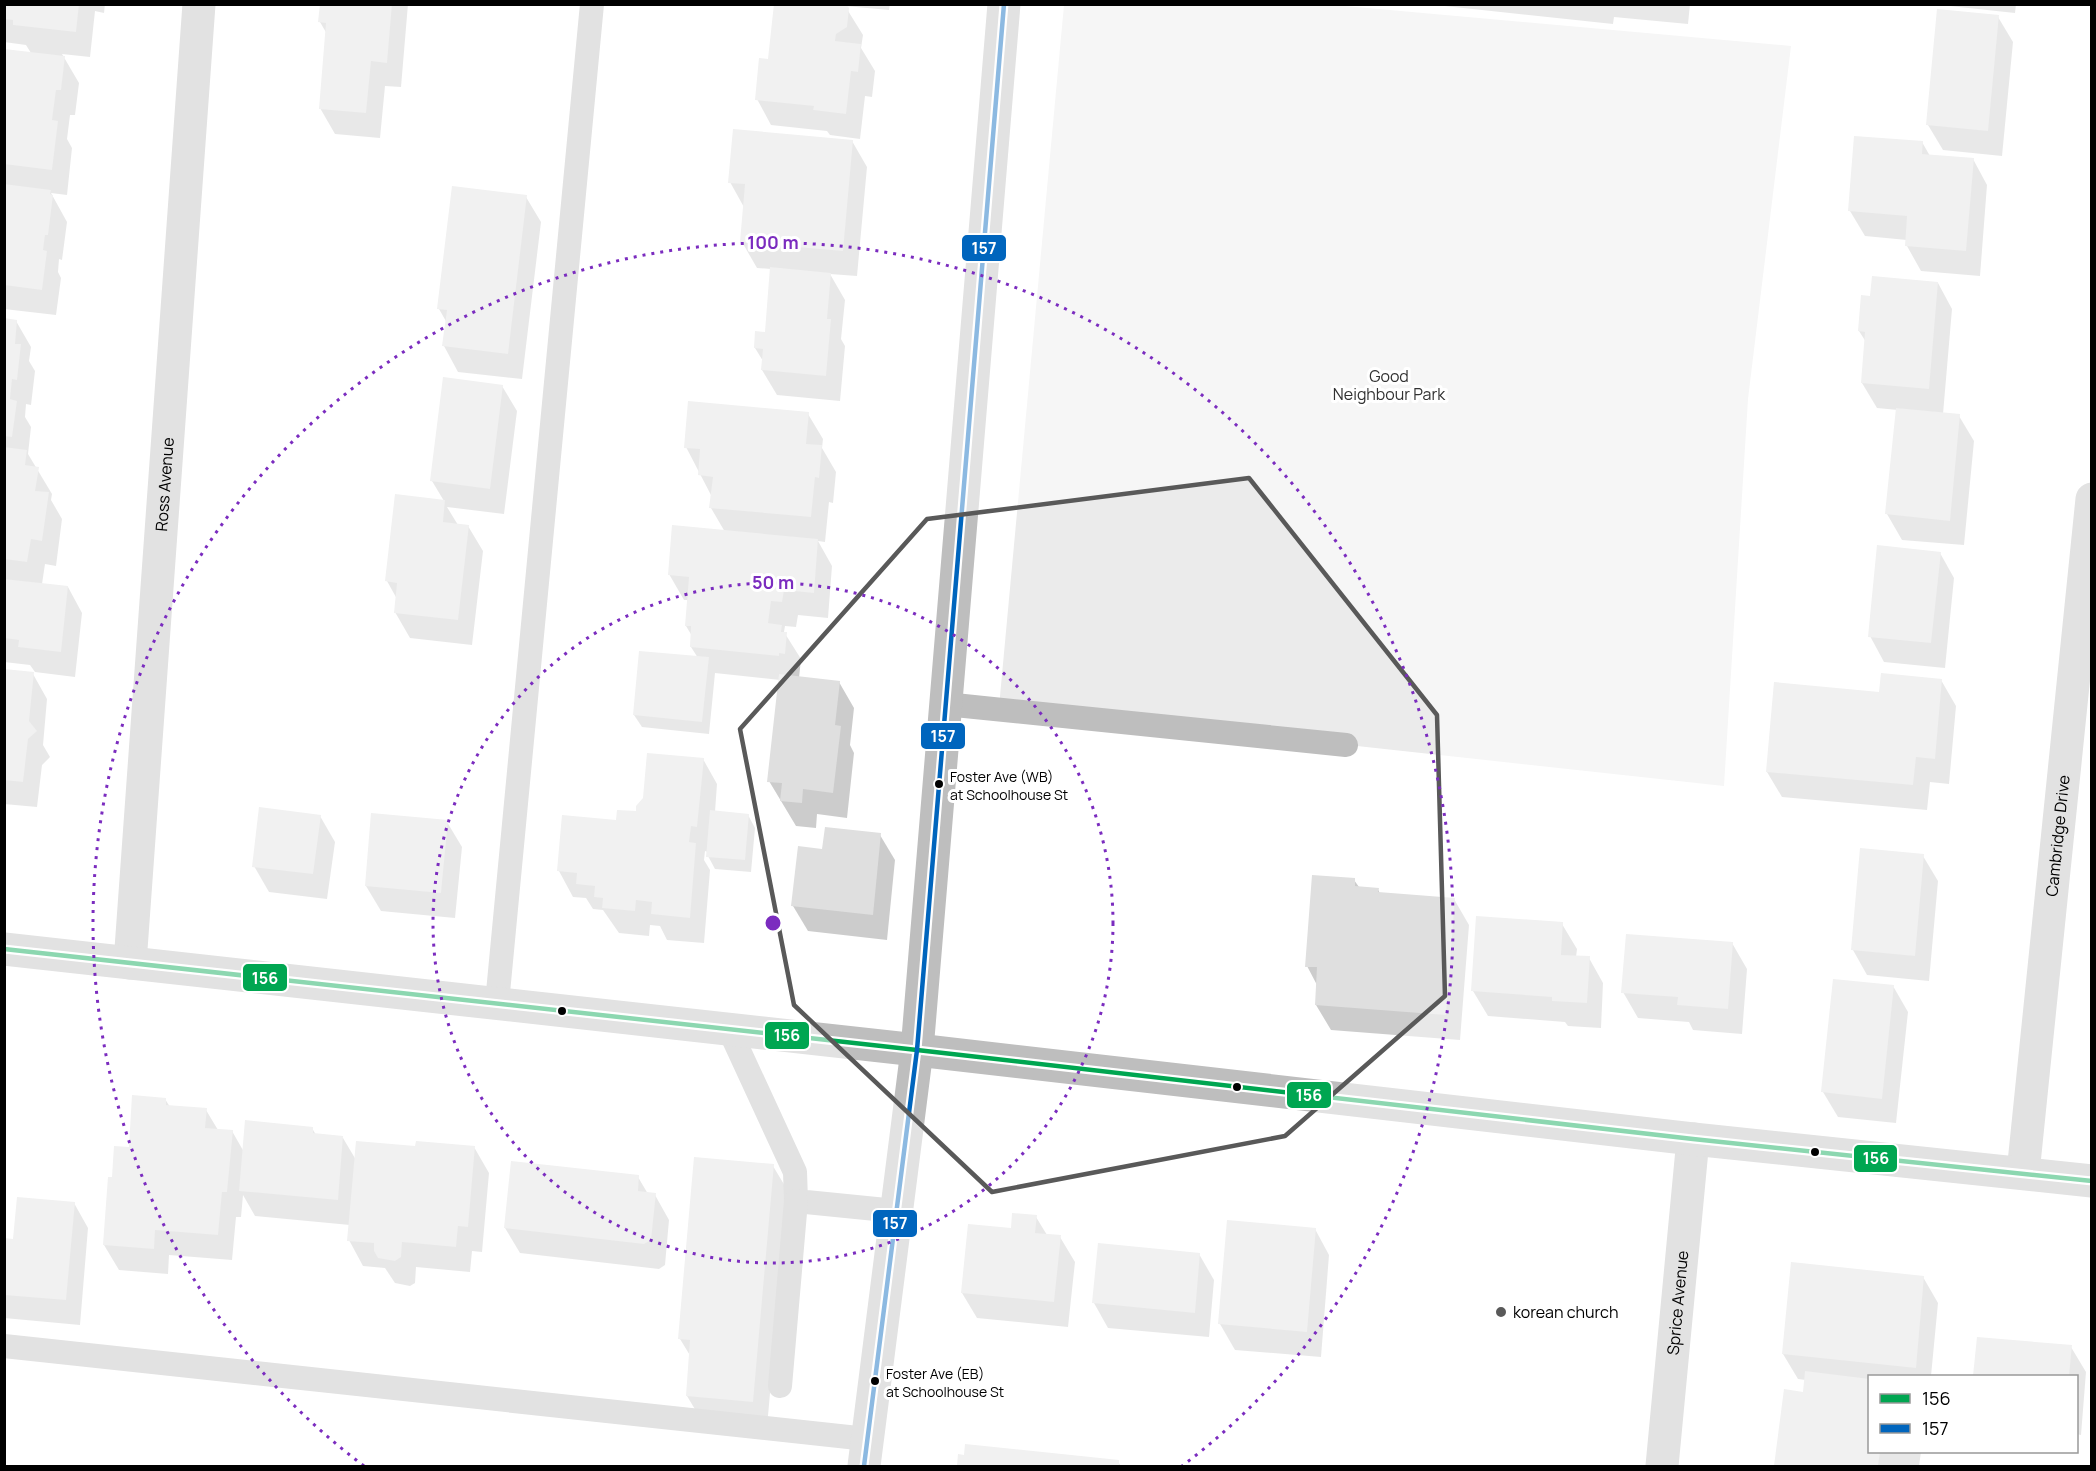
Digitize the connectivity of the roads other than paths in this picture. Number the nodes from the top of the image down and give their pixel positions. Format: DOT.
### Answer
graph roads {
  1 [pos="199,4"];
  2 [pos="591,4"];
  3 [pos="1004,4"];
  4 [pos="2091,500"];
  5 [pos="945,704"];
  6 [pos="1346,745"];
  7 [pos="4,949"];
  8 [pos="129,963"];
  9 [pos="497,1003"];
  10 [pos="729,1029"];
  11 [pos="917,1050"];
  12 [pos="1693,1139"];
  13 [pos="2023,1173"];
  14 [pos="2091,1181"];
  15 [pos="796,1201"];
  16 [pos="896,1211"];
  17 [pos="4,1346"];
  18 [pos="780,1386"];
  19 [pos="866,1453"];
  20 [pos="1662,1467"];
  1 -- 8 [label="street, Ross Avenue"];
  2 -- 9 [label="lane"];
  3 -- 5 [label="street"];
  4 -- 13 [label="street, Cambridge Drive"];
  5 -- 6 [label="lane"];
  5 -- 11 [label="street"];
  7 -- 8 [label="street"];
  8 -- 9 [label="street"];
  9 -- 10 [label="street"];
  10 -- 11 [label="street"];
  10 -- 15 [label="lane"];
  11 -- 12 [label="street"];
  11 -- 16 [label="street"];
  12 -- 13 [label="street"];
  12 -- 20 [label="street, Sprice Avenue"];
  13 -- 14 [label="street"];
  15 -- 16 [label="lane"];
  15 -- 18 [label="lane"];
  16 -- 19 [label="street"];
  17 -- 19 [label="lane"];
}
